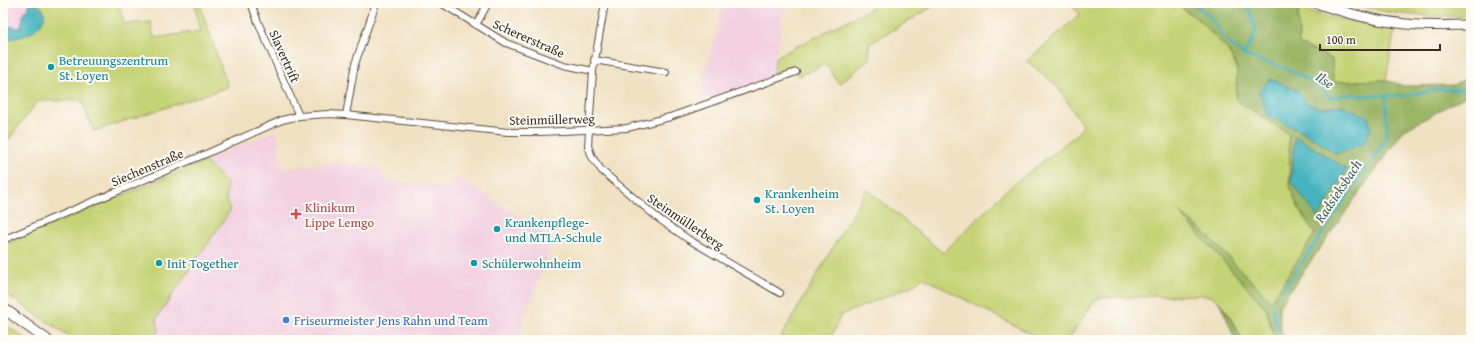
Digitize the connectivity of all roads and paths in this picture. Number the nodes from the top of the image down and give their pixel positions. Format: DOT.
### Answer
graph roads {
  1 [pos="251,3"];
  2 [pos="376,3"];
  3 [pos="440,3"];
  4 [pos="488,3"];
  5 [pos="605,3"];
  6 [pos="1316,3"];
  7 [pos="476,25"];
  8 [pos="1471,25"];
  9 [pos="594,60"];
  10 [pos="593,71"];
  11 [pos="666,72"];
  12 [pos="796,72"];
  13 [pos="346,115"];
  14 [pos="299,116"];
  15 [pos="589,130"];
  16 [pos="3,240"];
  17 [pos="780,293"];
  18 [pos="3,308"];
  19 [pos="47,340"];
  1 -- 14 [label="street, Slavertrift"];
  2 -- 13 [label="street"];
  3 -- 7 [label="street, Schererstraße"];
  4 -- 7 [label="street"];
  5 -- 9 [label="street, Steinmüllerberg"];
  6 -- 8 [label="main road"];
  7 -- 10 [label="street, Schererstraße"];
  9 -- 10 [label="street, Steinmüllerberg"];
  9 -- 11 [label="street"];
  10 -- 15 [label="street, Steinmüllerberg"];
  12 -- 15 [label="street, Steinmüllerweg"];
  13 -- 14 [label="street, Steinmüllerweg"];
  13 -- 15 [label="street, Steinmüllerweg"];
  14 -- 16 [label="street, Siechenstraße"];
  15 -- 17 [label="street, Steinmüllerberg"];
  18 -- 19 [label="main road"];
}
